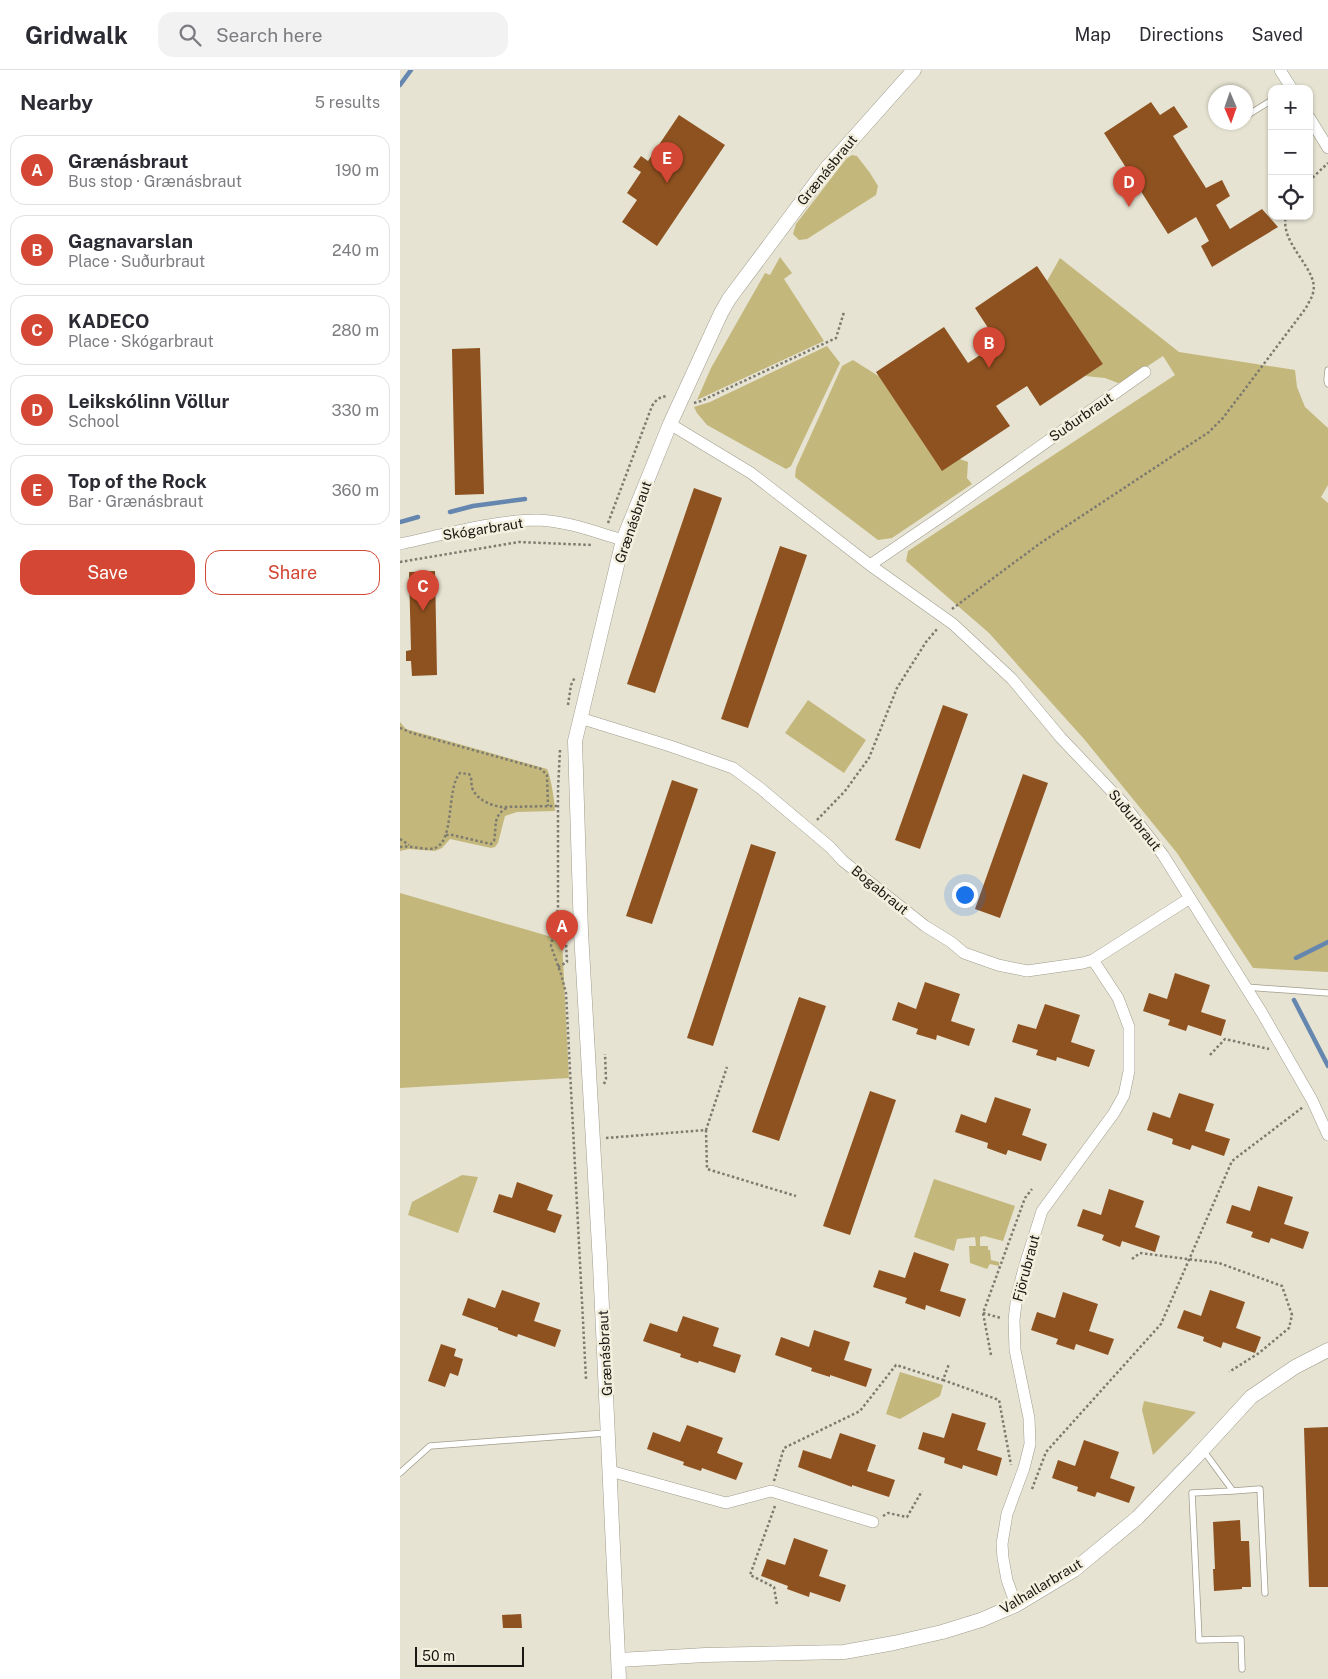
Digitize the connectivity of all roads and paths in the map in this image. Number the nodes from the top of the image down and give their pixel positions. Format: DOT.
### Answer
graph roads {
  1 [pos="914,70"];
  2 [pos="1280,70"];
  3 [pos="1289,85"];
  4 [pos="1268,102"];
  5 [pos="1253,112"];
  6 [pos="1313,124"];
  7 [pos="1328,148"];
  8 [pos="1328,163"];
  9 [pos="1313,177"];
  10 [pos="1285,220"];
  11 [pos="844,312"];
  12 [pos="1328,370"];
  13 [pos="1145,372"];
  14 [pos="1328,384"];
  15 [pos="681,399"];
  16 [pos="670,424"];
  17 [pos="605,534"];
  18 [pos="624,540"];
  19 [pos="400,544"];
  20 [pos="400,562"];
  21 [pos="870,565"];
  22 [pos="945,618"];
  23 [pos="594,663"];
  24 [pos="567,711"];
  25 [pos="580,718"];
  26 [pos="400,728"];
  27 [pos="561,746"];
  28 [pos="509,806"];
  29 [pos="548,806"];
  30 [pos="558,806"];
  31 [pos="808,828"];
  32 [pos="446,835"];
  33 [pos="400,839"];
  34 [pos="410,845"];
  35 [pos="400,846"];
  36 [pos="1190,898"];
  37 [pos="1093,960"];
  38 [pos="1246,987"];
  39 [pos="1328,993"];
  40 [pos="1284,1052"];
  41 [pos="1210,1055"];
  42 [pos="727,1067"];
  43 [pos="1312,1100"];
  44 [pos="706,1130"];
  45 [pos="1328,1135"];
  46 [pos="593,1138"];
  47 [pos="573,1140"];
  48 [pos="1032,1189"];
  49 [pos="796,1196"];
  50 [pos="1132,1259"];
  51 [pos="1189,1260"];
  52 [pos="983,1313"];
  53 [pos="1014,1322"];
  54 [pos="1328,1350"];
  55 [pos="992,1355"];
  56 [pos="949,1364"];
  57 [pos="1229,1372"];
  58 [pos="586,1379"];
  59 [pos="943,1380"];
  60 [pos="608,1433"];
  61 [pos="1203,1450"];
  62 [pos="610,1470"];
  63 [pos="400,1473"];
  64 [pos="1018,1485"];
  65 [pos="1032,1489"];
  66 [pos="922,1491"];
  67 [pos="1233,1491"];
  68 [pos="775,1493"];
  69 [pos="873,1522"];
  70 [pos="1265,1593"];
  71 [pos="777,1605"];
  72 [pos="1016,1605"];
  73 [pos="619,1660"];
  74 [pos="1242,1669"];
  75 [pos="619,1679"];
  1 -- 15 [label="street, Grænásbraut"];
  2 -- 3 [label="street"];
  4 -- 5 [label="lane"];
  6 -- 7 [label="street"];
  8 -- 9 [label="path"];
  10 -- 22 [label="path"];
  11 -- 15 [label="path"];
  12 -- 14 [label="lane"];
  13 -- 21 [label="street, Suðurbraut"];
  15 -- 16 [label="street, Grænásbraut"];
  15 -- 17 [label="path"];
  16 -- 18 [label="street, Grænásbraut"];
  16 -- 21 [label="street, Suðurbraut"];
  17 -- 18 [label="street, Skógarbraut"];
  17 -- 19 [label="street, Skógarbraut"];
  17 -- 20 [label="path"];
  18 -- 23 [label="street, Grænásbraut"];
  21 -- 22 [label="street, Suðurbraut"];
  22 -- 31 [label="path"];
  22 -- 36 [label="street, Suðurbraut"];
  23 -- 24 [label="path"];
  23 -- 25 [label="street, Grænásbraut"];
  25 -- 31 [label="street, Bogabraut"];
  25 -- 46 [label="street, Grænásbraut"];
  26 -- 29 [label="path"];
  27 -- 30 [label="path"];
  28 -- 29 [label="path"];
  28 -- 32 [label="path"];
  28 -- 32 [label="path"];
  29 -- 30 [label="path"];
  30 -- 47 [label="path"];
  31 -- 37 [label="street, Bogabraut"];
  32 -- 34 [label="path"];
  33 -- 34 [label="path"];
  34 -- 35 [label="path"];
  36 -- 37 [label="street, Bogabraut"];
  36 -- 38 [label="street, Suðurbraut"];
  37 -- 53 [label="street, Fjörubraut"];
  38 -- 39 [label="lane"];
  38 -- 40 [label="street, Suðurbraut"];
  40 -- 41 [label="path"];
  40 -- 43 [label="street, Suðurbraut"];
  42 -- 44 [label="path"];
  43 -- 45 [label="street, Suðurbraut"];
  43 -- 51 [label="path"];
  44 -- 46 [label="path"];
  44 -- 49 [label="path"];
  46 -- 47 [label="path"];
  46 -- 60 [label="street, Grænásbraut"];
  47 -- 58 [label="path"];
  48 -- 52 [label="path"];
  50 -- 51 [label="path"];
  51 -- 57 [label="path"];
  51 -- 65 [label="path"];
  52 -- 53 [label="path"];
  52 -- 55 [label="path"];
  53 -- 64 [label="street, Fjörubraut"];
  54 -- 61 [label="street, Valhallarbraut"];
  56 -- 59 [label="path"];
  59 -- 64 [label="path"];
  59 -- 68 [label="path"];
  60 -- 62 [label="street, Grænásbraut"];
  60 -- 63 [label="lane"];
  61 -- 67 [label="lane"];
  61 -- 72 [label="street, Valhallarbraut"];
  62 -- 68 [label="street"];
  62 -- 73 [label="street, Grænásbraut"];
  64 -- 72 [label="street, Fjörubraut"];
  66 -- 69 [label="path"];
  67 -- 70 [label="lane"];
  67 -- 74 [label="lane"];
  68 -- 69 [label="street"];
  68 -- 71 [label="path"];
  72 -- 73 [label="street, Valhallarbraut"];
  73 -- 75 [label="street, Grænásbraut"];
}
